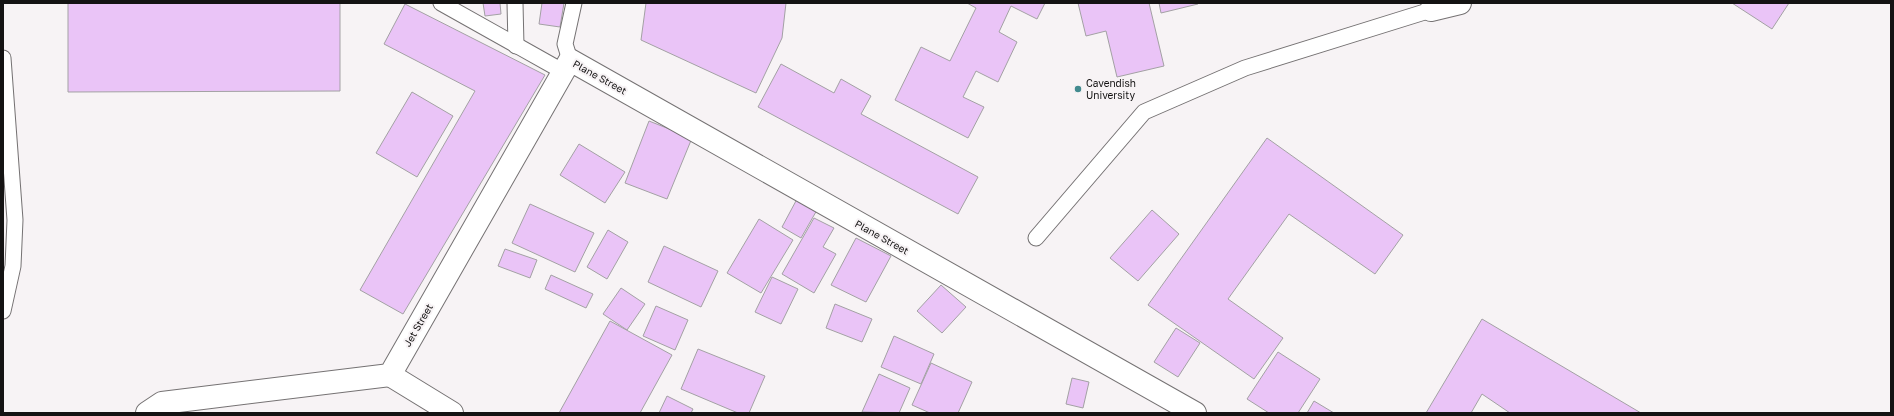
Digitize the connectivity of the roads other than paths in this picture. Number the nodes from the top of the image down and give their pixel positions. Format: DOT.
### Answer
graph roads {
  1 [pos="441,3"];
  2 [pos="515,3"];
  3 [pos="574,3"];
  4 [pos="1460,3"];
  5 [pos="1431,10"];
  6 [pos="516,46"];
  7 [pos="3,58"];
  8 [pos="567,66"];
  9 [pos="1036,238"];
  10 [pos="3,311"];
  11 [pos="390,375"];
  12 [pos="147,413"];
  13 [pos="452,413"];
  14 [pos="1195,413"];
  1 -- 6 [label="lane"];
  2 -- 6 [label="lane"];
  3 -- 8 [label="lane"];
  4 -- 5 [label="street"];
  5 -- 9 [label="lane"];
  6 -- 8 [label="lane"];
  7 -- 10 [label="lane"];
  8 -- 11 [label="street, Jet Street"];
  8 -- 14 [label="street, Plane Street"];
  11 -- 12 [label="street"];
  11 -- 13 [label="street"];
}
